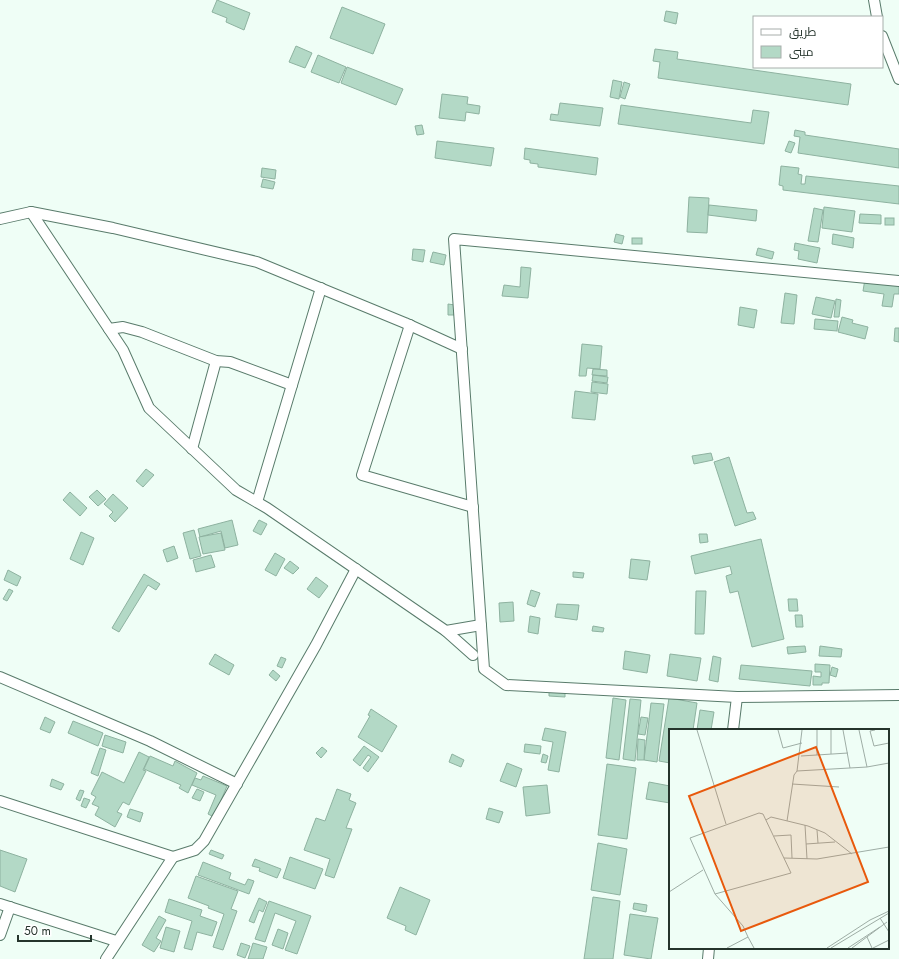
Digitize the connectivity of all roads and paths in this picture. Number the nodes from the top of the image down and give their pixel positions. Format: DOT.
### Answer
graph roads {
  1 [pos="874,0"];
  2 [pos="877,16"];
  3 [pos="883,39"];
  4 [pos="899,79"];
  5 [pos="32,212"];
  6 [pos="0,219"];
  7 [pos="899,281"];
  8 [pos="321,288"];
  9 [pos="410,325"];
  10 [pos="109,329"];
  11 [pos="462,349"];
  12 [pos="216,361"];
  13 [pos="292,384"];
  14 [pos="192,449"];
  15 [pos="257,502"];
  16 [pos="473,507"];
  17 [pos="356,569"];
  18 [pos="481,625"];
  19 [pos="446,631"];
  20 [pos="473,655"];
  21 [pos="0,678"];
  22 [pos="899,695"];
  23 [pos="737,697"];
  24 [pos="733,729"];
  25 [pos="237,784"];
  26 [pos="0,801"];
  27 [pos="173,857"];
  28 [pos="5,905"];
  29 [pos="0,935"];
  30 [pos="116,941"];
  31 [pos="709,949"];
  32 [pos="106,959"];
  33 [pos="708,959"];
  1 -- 2 [label="street"];
  3 -- 4 [label="street"];
  5 -- 6 [label="street"];
  5 -- 8 [label="street"];
  5 -- 10 [label="street"];
  7 -- 11 [label="street"];
  8 -- 9 [label="street"];
  8 -- 13 [label="street"];
  9 -- 11 [label="street"];
  9 -- 16 [label="street"];
  10 -- 12 [label="street"];
  10 -- 14 [label="street"];
  11 -- 16 [label="street"];
  12 -- 13 [label="street"];
  12 -- 14 [label="street"];
  13 -- 15 [label="street"];
  14 -- 15 [label="street"];
  15 -- 17 [label="street"];
  16 -- 18 [label="street"];
  17 -- 19 [label="street"];
  17 -- 25 [label="street"];
  18 -- 19 [label="street"];
  18 -- 23 [label="street"];
  19 -- 20 [label="street"];
  21 -- 25 [label="street"];
  22 -- 23 [label="street"];
  23 -- 24 [label="street"];
  25 -- 27 [label="street"];
  26 -- 27 [label="street"];
  27 -- 30 [label="street"];
  28 -- 29 [label="street"];
  28 -- 30 [label="street"];
  30 -- 32 [label="street"];
  31 -- 33 [label="street"];
}
